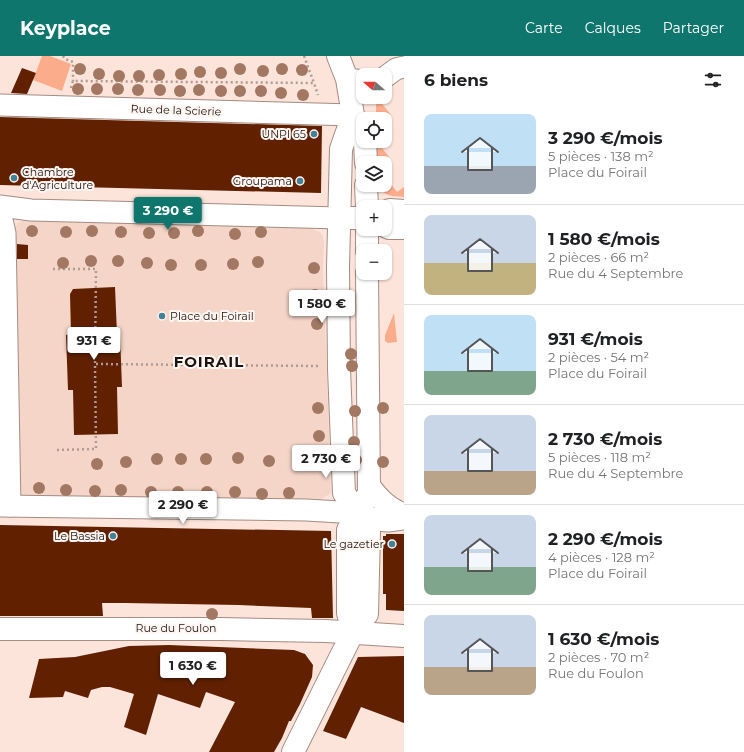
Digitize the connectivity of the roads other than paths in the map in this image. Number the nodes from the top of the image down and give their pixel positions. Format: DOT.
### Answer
graph roads {
  1 [pos="338,56"];
  2 [pos="404,67"];
  3 [pos="392,72"];
  4 [pos="355,80"];
  5 [pos="0,105"];
  6 [pos="353,115"];
  7 [pos="356,121"];
  8 [pos="0,206"];
  9 [pos="392,210"];
  10 [pos="0,211"];
  11 [pos="404,211"];
  12 [pos="339,218"];
  13 [pos="356,218"];
  14 [pos="392,228"];
  15 [pos="404,228"];
  16 [pos="367,280"];
  17 [pos="369,485"];
  18 [pos="5,506"];
  19 [pos="358,512"];
  20 [pos="404,514"];
  21 [pos="404,519"];
  22 [pos="0,629"];
  23 [pos="353,632"];
  24 [pos="404,636"];
  25 [pos="293,752"];
  1 -- 4 [label="main road"];
  2 -- 3 [label="street"];
  4 -- 6 [label="main road"];
  5 -- 6 [label="street, Rue de la Scierie"];
  6 -- 7 [label="main road"];
  6 -- 12 [label="main road"];
  8 -- 12 [label="street"];
  9 -- 11 [label="main road"];
  10 -- 18 [label="street"];
  12 -- 13 [label="main road"];
  12 -- 19 [label="main road"];
  14 -- 15 [label="main road"];
  16 -- 17 [label="main road"];
  17 -- 19 [label="main road"];
  17 -- 20 [label="street"];
  18 -- 19 [label="street"];
  19 -- 21 [label="street"];
  19 -- 23 [label="main road"];
  22 -- 23 [label="main road, Rue du Foulon"];
  23 -- 24 [label="main road, Rue du Foulon"];
  23 -- 25 [label="main road"];
}
